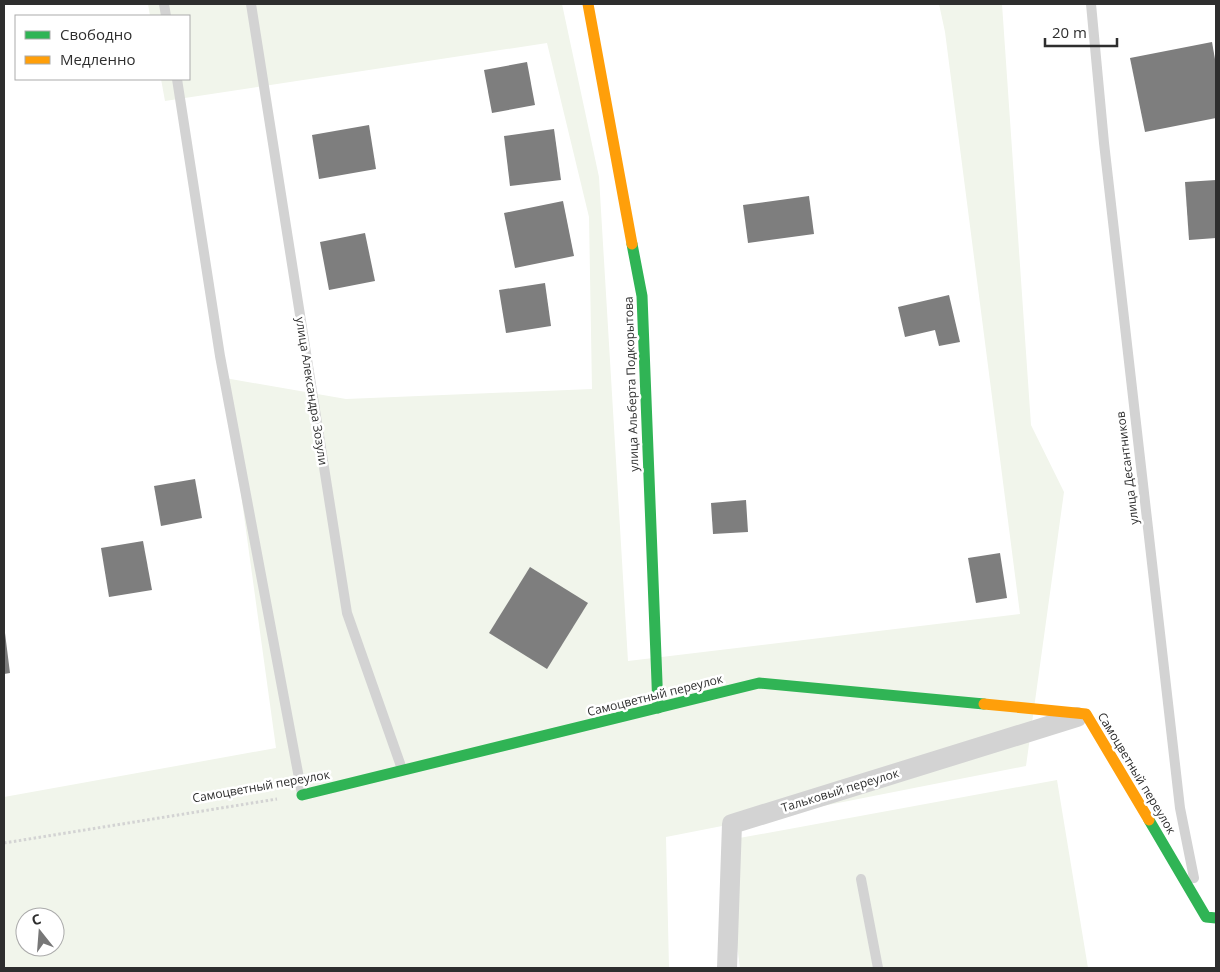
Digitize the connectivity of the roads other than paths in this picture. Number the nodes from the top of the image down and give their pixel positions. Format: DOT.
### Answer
graph roads {
  1 [pos="251,4"];
  2 [pos="588,4"];
  3 [pos="1091,4"];
  4 [pos="177,80"];
  5 [pos="658,708"];
  6 [pos="1086,714"];
  7 [pos="402,770"];
  8 [pos="302,795"];
  9 [pos="861,879"];
  10 [pos="1211,918"];
  11 [pos="727,968"];
  12 [pos="878,968"];
  1 -- 7 [label="lane, улица Александра Зозули"];
  2 -- 5 [label="street, улица Альберта Подкорытова"];
  3 -- 10 [label="lane, улица Десантников"];
  4 -- 8 [label="lane"];
  5 -- 6 [label="street, Самоцветный переулок"];
  5 -- 7 [label="street, Самоцветный переулок"];
  6 -- 10 [label="street, Самоцветный переулок"];
  6 -- 11 [label="street, Тальковый переулок"];
  7 -- 8 [label="street, Самоцветный переулок"];
  9 -- 12 [label="lane"];
}
